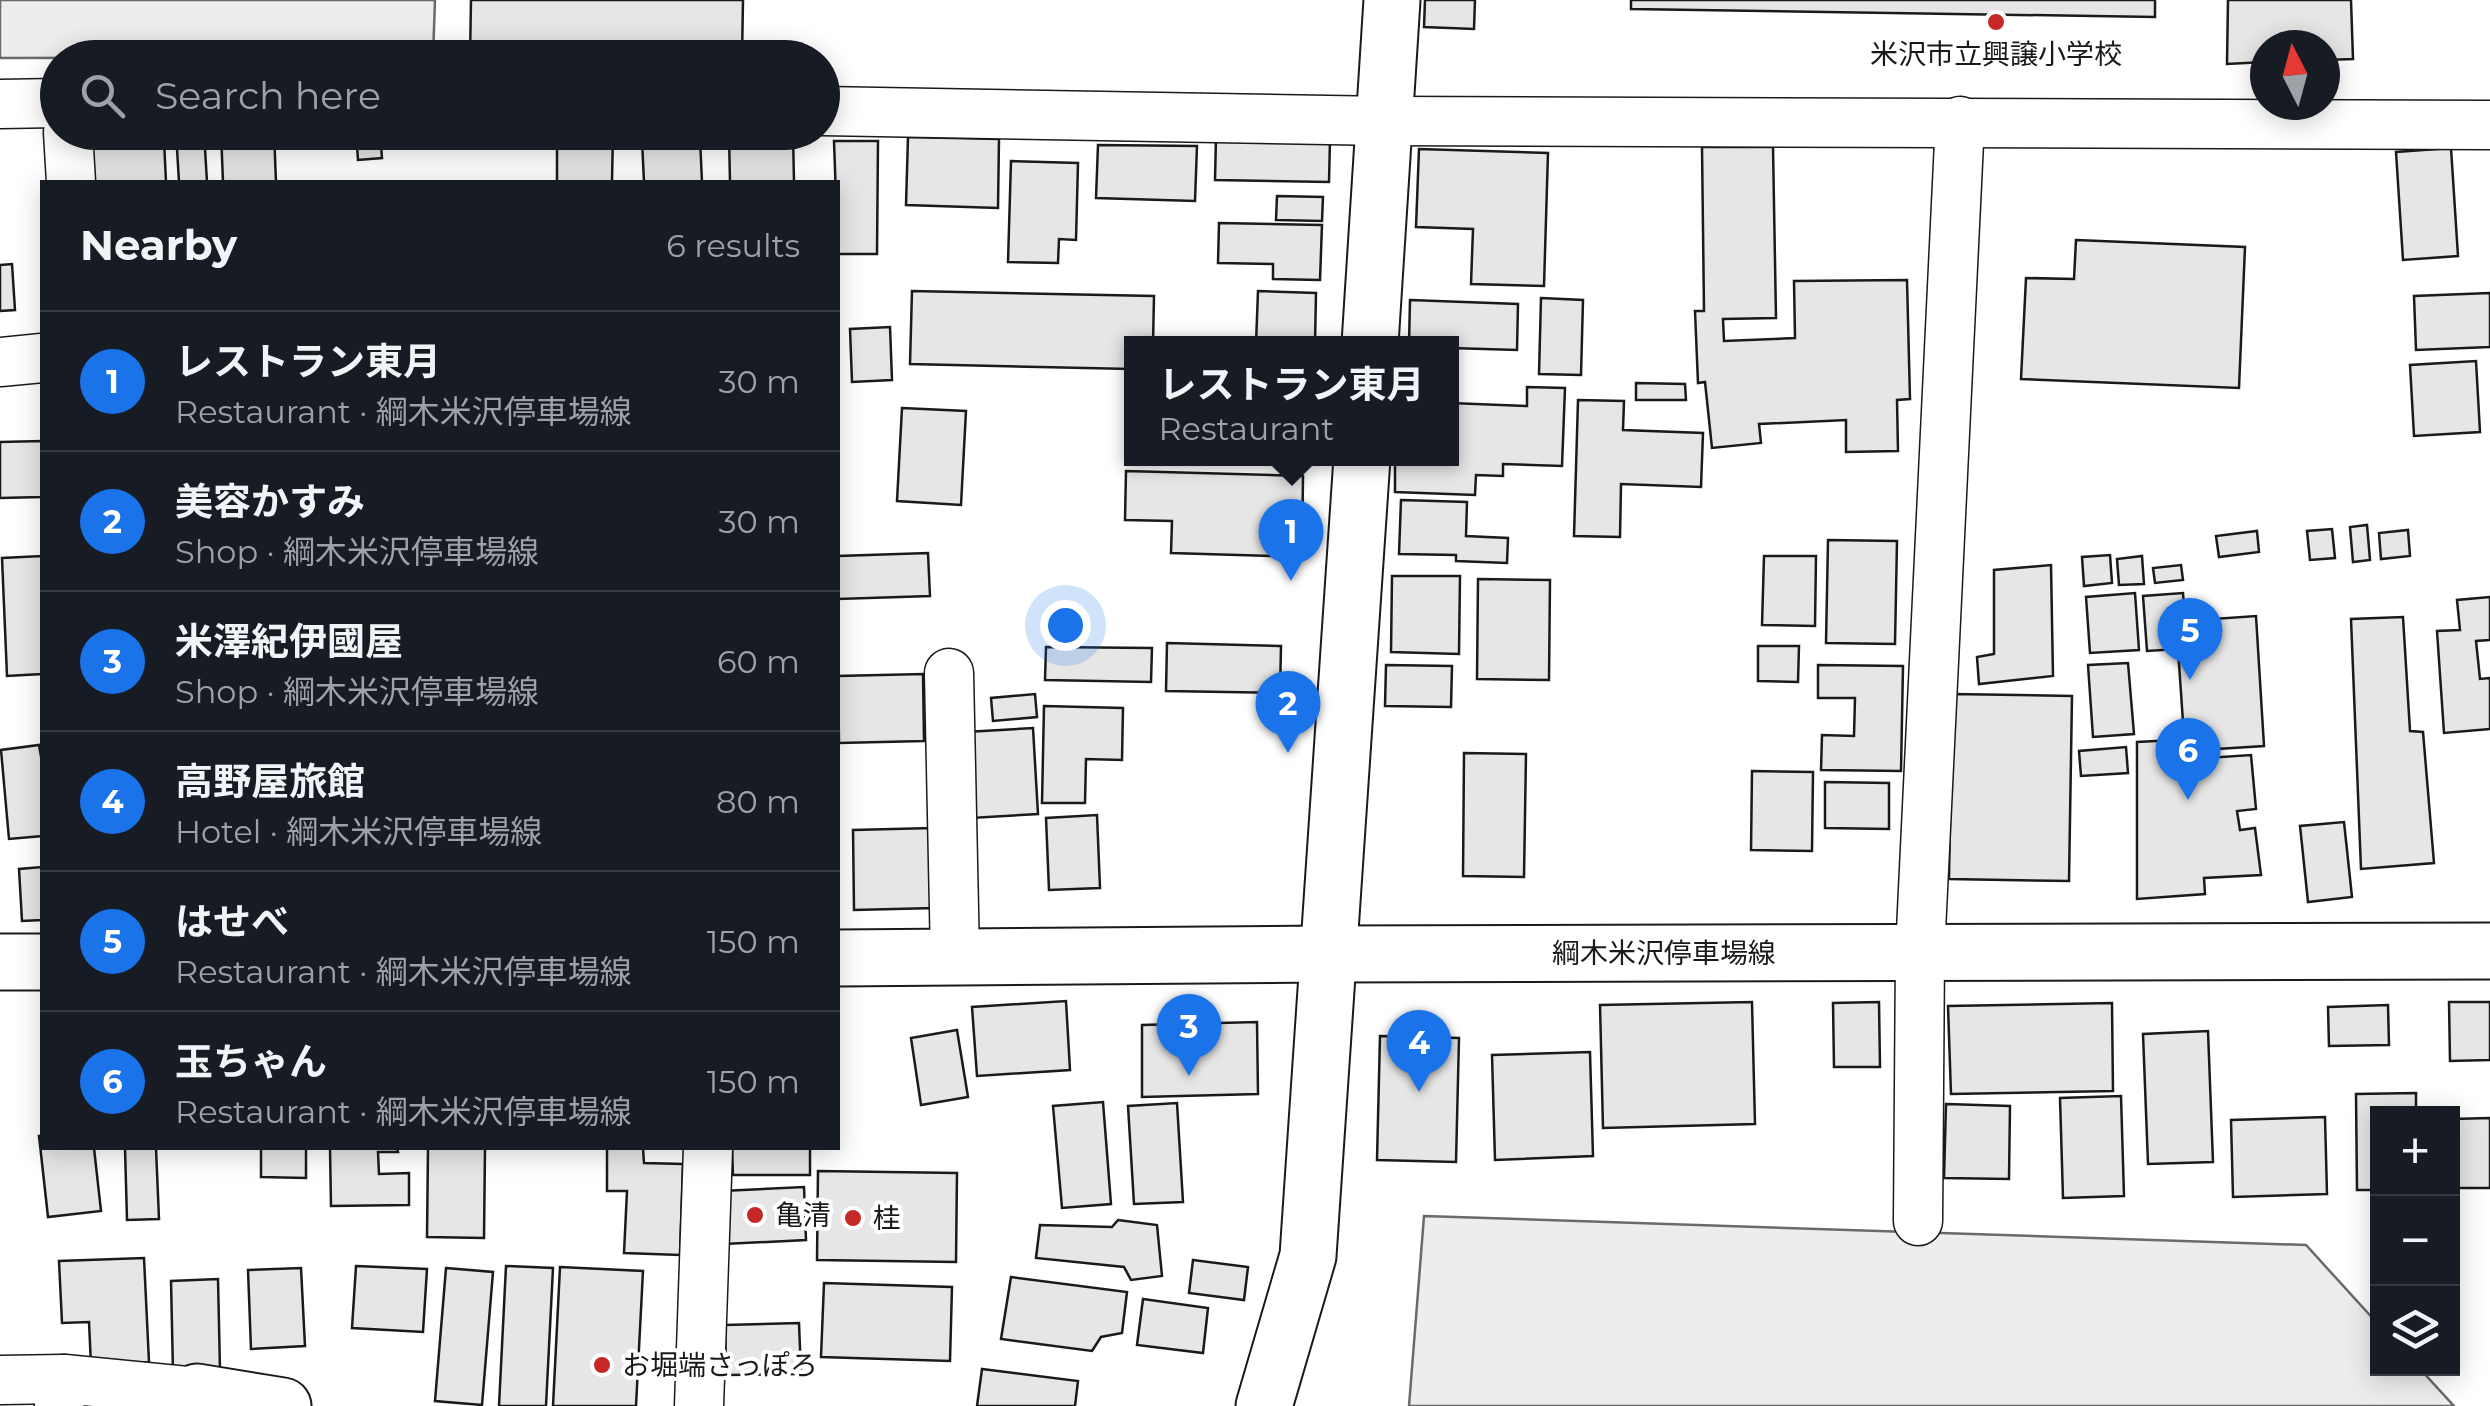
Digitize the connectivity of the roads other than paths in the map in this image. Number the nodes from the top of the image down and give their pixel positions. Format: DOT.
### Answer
graph roads {
  1 [pos="1392,0"];
  2 [pos="40,103"];
  3 [pos="0,104"];
  4 [pos="840,111"];
  5 [pos="1386,121"];
  6 [pos="1960,121"];
  7 [pos="2490,124"];
  8 [pos="69,150"];
  9 [pos="70,180"];
  10 [pos="1371,336"];
  11 [pos="40,358"];
  12 [pos="0,362"];
  13 [pos="1361,466"];
  14 [pos="949,673"];
  15 [pos="2490,951"];
  16 [pos="1920,952"];
  17 [pos="1326,954"];
  18 [pos="954,957"];
  19 [pos="840,958"];
  20 [pos="0,962"];
  21 [pos="40,962"];
  22 [pos="708,1150"];
  23 [pos="1918,1221"];
  24 [pos="0,1380"];
  25 [pos="61,1392"];
  26 [pos="197,1392"];
  27 [pos="284,1406"];
  28 [pos="699,1406"];
  29 [pos="1264,1406"];
  1 -- 5 [label="main road"];
  2 -- 3 [label="street"];
  4 -- 5 [label="street"];
  5 -- 6 [label="street"];
  5 -- 10 [label="main road"];
  6 -- 7 [label="street"];
  6 -- 16 [label="street"];
  8 -- 9 [label="street"];
  11 -- 12 [label="street"];
  13 -- 17 [label="main road"];
  14 -- 18 [label="street"];
  15 -- 16 [label="main road, 綱木米沢停車場線"];
  16 -- 17 [label="main road, 綱木米沢停車場線"];
  16 -- 23 [label="street"];
  17 -- 18 [label="main road, 綱木米沢停車場線"];
  17 -- 29 [label="main road"];
  18 -- 19 [label="main road, 綱木米沢停車場線"];
  20 -- 21 [label="main road"];
  22 -- 28 [label="street"];
  24 -- 25 [label="street"];
  25 -- 26 [label="street"];
  26 -- 27 [label="main road"];
}
